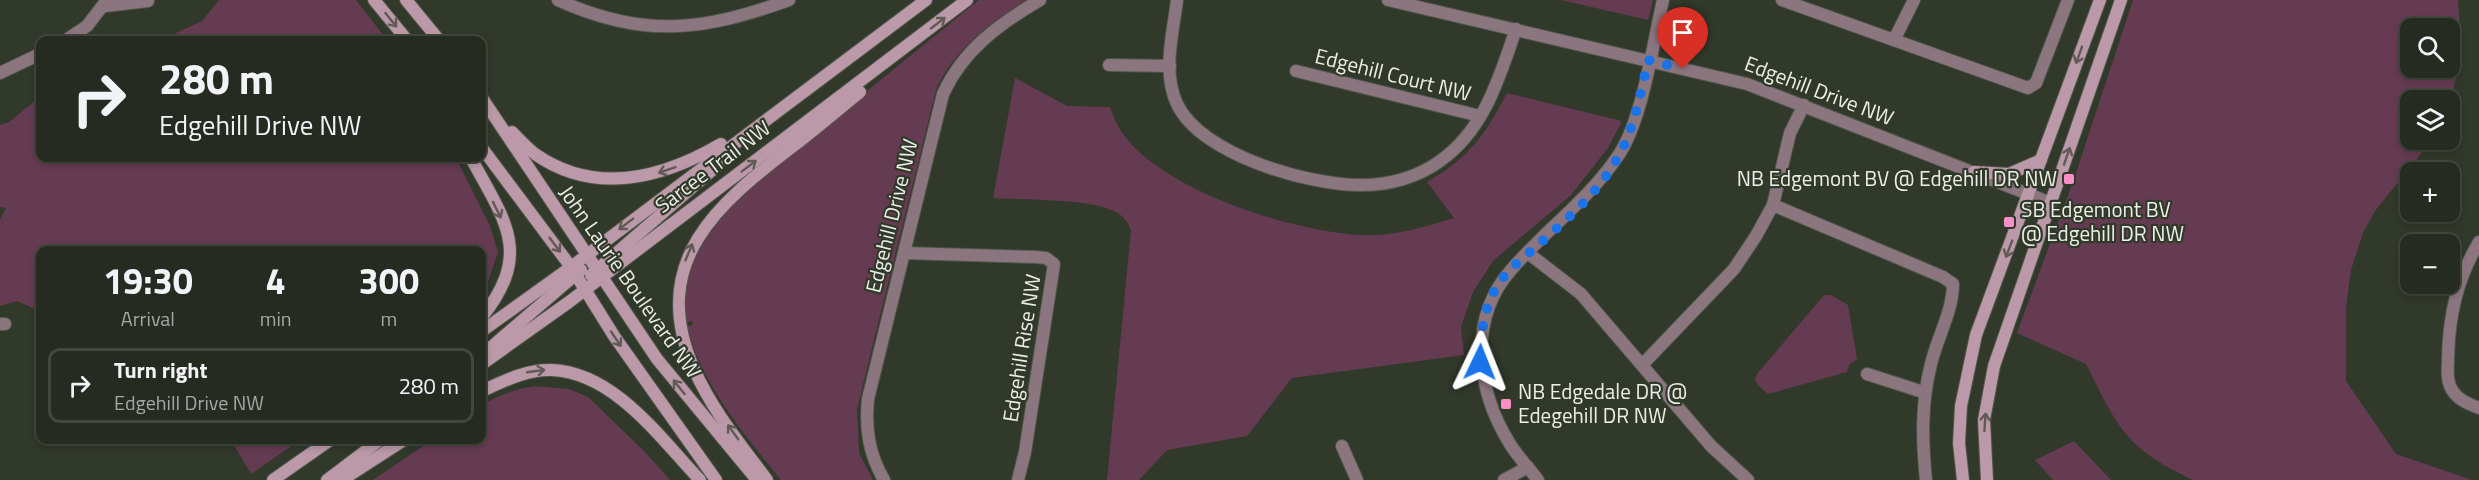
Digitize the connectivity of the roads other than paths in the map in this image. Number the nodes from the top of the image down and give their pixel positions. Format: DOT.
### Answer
graph roads {
  1 [pos="374,0"];
  2 [pos="407,0"];
  3 [pos="558,0"];
  4 [pos="926,0"];
  5 [pos="967,0"];
  6 [pos="1040,0"];
  7 [pos="1177,0"];
  8 [pos="1388,0"];
  9 [pos="1663,0"];
  10 [pos="1782,0"];
  11 [pos="1914,0"];
  12 [pos="2068,0"];
  13 [pos="2100,0"];
  14 [pos="2121,0"];
  15 [pos="781,1"];
  16 [pos="148,2"];
  17 [pos="106,3"];
  18 [pos="1516,29"];
  19 [pos="72,36"];
  20 [pos="404,36"];
  21 [pos="436,36"];
  22 [pos="875,39"];
  23 [pos="1894,40"];
  24 [pos="909,46"];
  25 [pos="36,56"];
  26 [pos="1648,60"];
  27 [pos="1109,64"];
  28 [pos="1170,66"];
  29 [pos="1296,71"];
  30 [pos="0,73"];
  31 [pos="486,104"];
  32 [pos="1804,105"];
  33 [pos="490,111"];
  34 [pos="1480,116"];
  35 [pos="760,124"];
  36 [pos="486,153"];
  37 [pos="2041,160"];
  38 [pos="473,162"];
  39 [pos="1974,172"];
  40 [pos="2030,194"];
  41 [pos="2051,203"];
  42 [pos="1773,205"];
  43 [pos="2479,242"];
  44 [pos="1528,253"];
  45 [pos="587,254"];
  46 [pos="904,254"];
  47 [pos="573,271"];
  48 [pos="599,273"];
  49 [pos="585,289"];
  50 [pos="486,312"];
  51 [pos="486,328"];
  52 [pos="486,351"];
  53 [pos="486,361"];
  54 [pos="1642,365"];
  55 [pos="1867,374"];
  56 [pos="486,389"];
  57 [pos="1923,392"];
  58 [pos="2479,408"];
  59 [pos="314,444"];
  60 [pos="324,444"];
  61 [pos="375,444"];
  62 [pos="398,444"];
  63 [pos="1342,446"];
  64 [pos="1528,467"];
  65 [pos="272,480"];
  66 [pos="327,480"];
  67 [pos="342,480"];
  68 [pos="700,480"];
  69 [pos="716,480"];
  70 [pos="757,480"];
  71 [pos="767,480"];
  72 [pos="884,480"];
  73 [pos="1018,480"];
  74 [pos="1357,480"];
  75 [pos="1504,480"];
  76 [pos="1538,480"];
  77 [pos="1748,480"];
  78 [pos="1926,480"];
  79 [pos="1963,480"];
  80 [pos="1987,480"];
  1 -- 20 [label="main road, one-way"];
  2 -- 21 [label="main road"];
  3 -- 15 [label="street"];
  4 -- 22 [label="main road, Sarcee Trail NW"];
  24 -- 5 [label="main road, Sarcee Trail NW, one-way"];
  6 -- 46 [label="street, Edgehill Drive NW"];
  7 -- 28 [label="street"];
  8 -- 18 [label="street, Edgehill Drive NW"];
  9 -- 26 [label="street"];
  10 -- 23 [label="street"];
  11 -- 23 [label="street"];
  12 -- 23 [label="street"];
  13 -- 37 [label="main road, one-way"];
  41 -- 14 [label="main road, one-way"];
  16 -- 17 [label="street"];
  17 -- 19 [label="street"];
  18 -- 26 [label="street, Edgehill Drive NW"];
  18 -- 34 [label="street"];
  22 -- 33 [label="main road, one-way"];
  22 -- 35 [label="main road, Sarcee Trail NW"];
  48 -- 24 [label="main road, Sarcee Trail NW, one-way"];
  71 -- 24 [label="main road, one-way"];
  25 -- 30 [label="street"];
  26 -- 32 [label="street, Edgehill Drive NW"];
  26 -- 44 [label="street"];
  27 -- 28 [label="street"];
  28 -- 34 [label="street"];
  29 -- 34 [label="street, Edgehill Court NW"];
  31 -- 33 [label="main road, John Laurie Boulevard NW"];
  32 -- 39 [label="street, Edgehill Drive NW"];
  32 -- 42 [label="street"];
  33 -- 45 [label="main road, John Laurie Boulevard NW"];
  35 -- 45 [label="main road, Sarcee Trail NW, one-way"];
  35 -- 48 [label="main road"];
  36 -- 47 [label="main road, John Laurie Boulevard NW, one-way"];
  37 -- 39 [label="main road"];
  37 -- 40 [label="main road"];
  38 -- 50 [label="main road, one-way"];
  39 -- 40 [label="street, Edgehill Drive NW"];
  40 -- 41 [label="street, Edgehill Drive NW"];
  40 -- 79 [label="main road, one-way"];
  80 -- 41 [label="main road, one-way"];
  42 -- 54 [label="street"];
  42 -- 57 [label="street"];
  43 -- 58 [label="street"];
  44 -- 54 [label="street"];
  44 -- 64 [label="street"];
  45 -- 47 [label="main road"];
  45 -- 48 [label="main road, John Laurie Boulevard NW"];
  46 -- 72 [label="street, Edgehill Drive NW"];
  46 -- 73 [label="street, Edgehill Rise NW"];
  47 -- 49 [label="main road, John Laurie Boulevard NW"];
  47 -- 51 [label="main road"];
  47 -- 52 [label="main road"];
  48 -- 49 [label="main road, Sarcee Trail NW"];
  70 -- 48 [label="main road, John Laurie Boulevard NW, one-way"];
  49 -- 53 [label="main road, Sarcee Trail NW"];
  49 -- 69 [label="main road, John Laurie Boulevard NW, one-way"];
  54 -- 77 [label="street"];
  55 -- 57 [label="street"];
  56 -- 68 [label="main road, one-way"];
  57 -- 78 [label="street"];
  59 -- 65 [label="main road"];
  60 -- 65 [label="main road"];
  61 -- 66 [label="main road"];
  62 -- 67 [label="main road"];
  63 -- 74 [label="street"];
  64 -- 75 [label="street"];
  64 -- 76 [label="street"];
}
